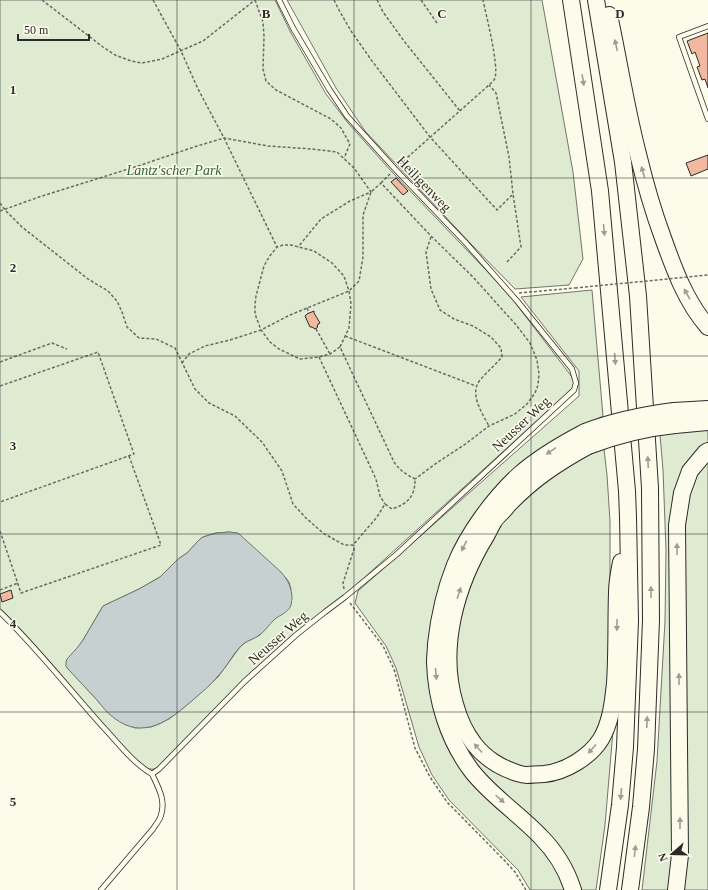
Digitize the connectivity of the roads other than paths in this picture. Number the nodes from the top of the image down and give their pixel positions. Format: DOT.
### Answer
graph roads {
  1 [pos="279,0"];
  2 [pos="571,0"];
  3 [pos="596,0"];
  4 [pos="604,0"];
  5 [pos="708,26"];
  6 [pos="708,118"];
  7 [pos="708,327"];
  8 [pos="572,369"];
  9 [pos="708,408"];
  10 [pos="675,418"];
  11 [pos="708,422"];
  12 [pos="587,439"];
  13 [pos="708,451"];
  14 [pos="628,517"];
  15 [pos="0,612"];
  16 [pos="152,774"];
  17 [pos="101,890"];
  18 [pos="573,890"];
  19 [pos="608,890"];
  20 [pos="630,890"];
  21 [pos="676,890"];
  1 -- 8 [label="lane, Heiligenweg"];
  2 -- 14 [label="highway, one-way"];
  20 -- 3 [label="highway, one-way"];
  7 -- 4 [label="highway, one-way"];
  5 -- 6 [label="lane"];
  8 -- 16 [label="lane, Neusser Weg"];
  9 -- 10 [label="highway"];
  10 -- 11 [label="highway"];
  10 -- 12 [label="highway, bridge"];
  14 -- 12 [label="highway, one-way"];
  12 -- 18 [label="highway, one-way"];
  21 -- 13 [label="highway, one-way"];
  14 -- 19 [label="highway, one-way"];
  15 -- 16 [label="lane"];
  16 -- 17 [label="lane"];
}
